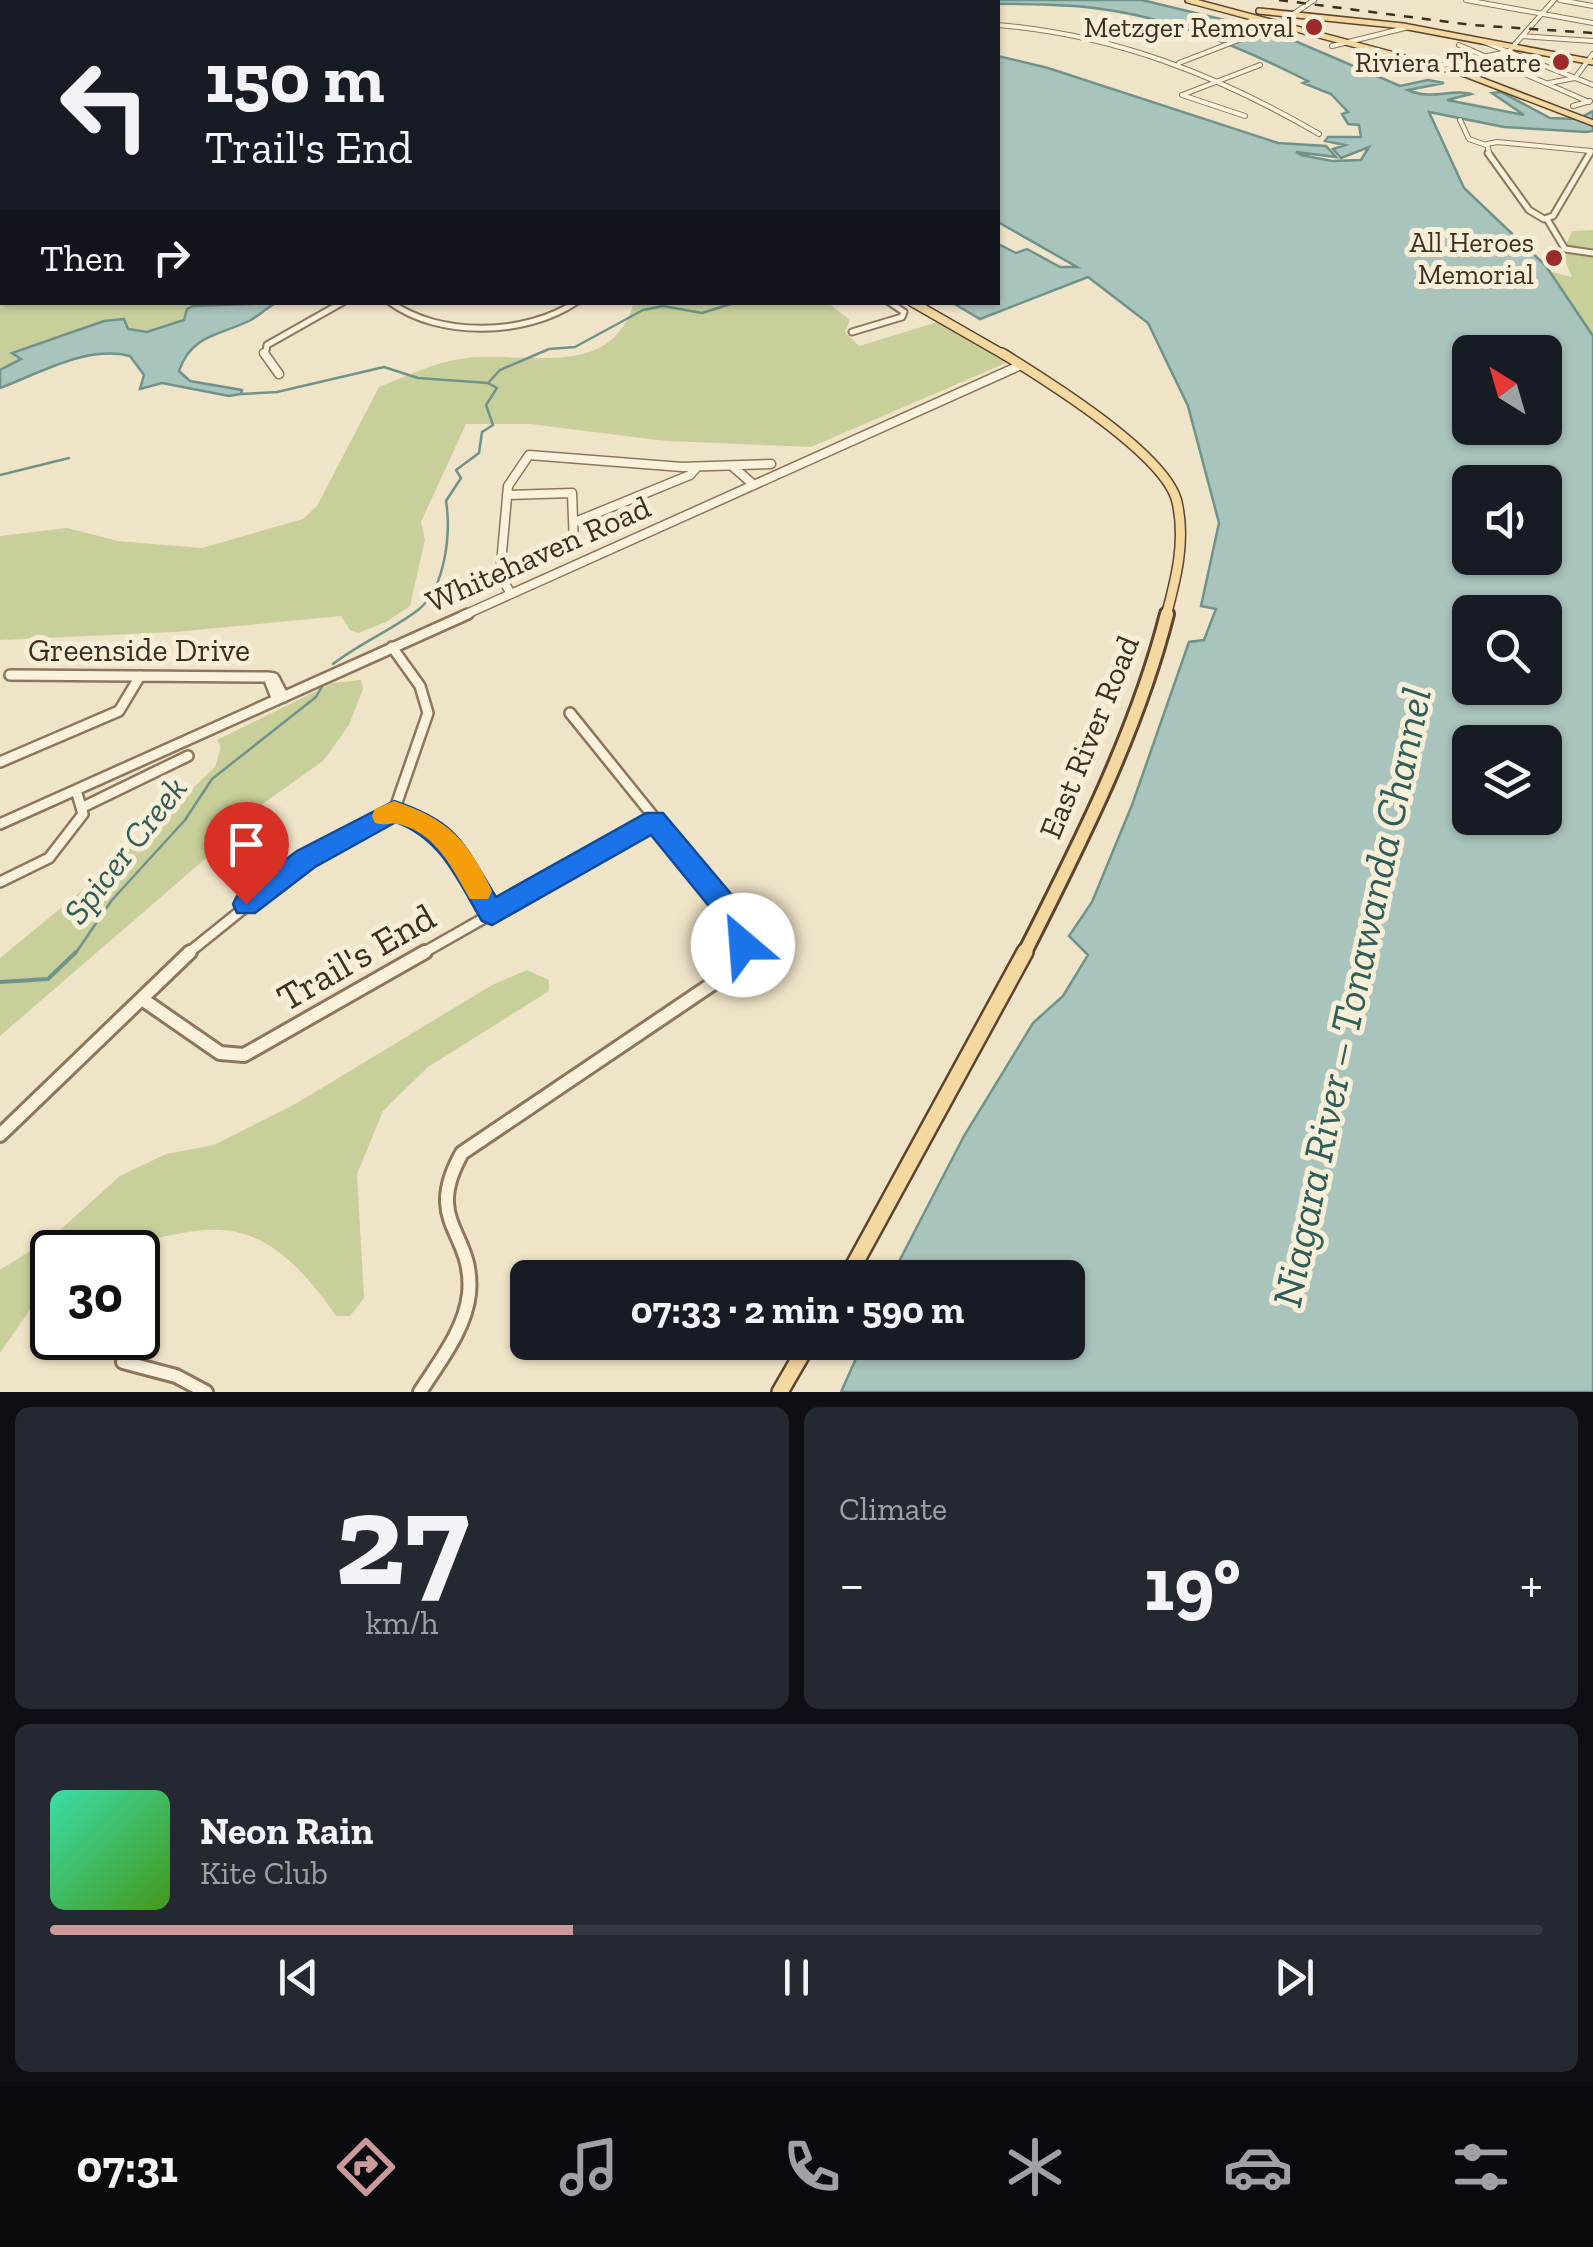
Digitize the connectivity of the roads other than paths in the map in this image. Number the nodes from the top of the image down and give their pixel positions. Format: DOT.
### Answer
graph roads {
  1 [pos="1188,0"];
  2 [pos="1314,0"];
  3 [pos="1466,0"];
  4 [pos="1557,0"];
  5 [pos="1206,4"];
  6 [pos="1487,4"];
  7 [pos="1593,6"];
  8 [pos="1542,14"];
  9 [pos="1291,16"];
  10 [pos="1474,16"];
  11 [pos="1593,23"];
  12 [pos="1280,24"];
  13 [pos="1000,25"];
  14 [pos="1409,27"];
  15 [pos="1269,28"];
  16 [pos="1522,36"];
  17 [pos="1593,41"];
  18 [pos="1348,42"];
  19 [pos="1222,44"];
  20 [pos="1459,45"];
  21 [pos="1332,46"];
  22 [pos="1511,49"];
  23 [pos="1482,57"];
  24 [pos="1591,59"];
  25 [pos="1179,62"];
  26 [pos="1260,65"];
  27 [pos="1437,66"];
  28 [pos="1575,78"];
  29 [pos="1216,82"];
  30 [pos="1547,84"];
  31 [pos="1593,85"];
  32 [pos="1182,95"];
  33 [pos="1591,101"];
  34 [pos="1573,106"];
  35 [pos="1244,116"];
  36 [pos="1460,120"];
  37 [pos="1593,123"];
  38 [pos="1319,134"];
  39 [pos="1486,145"];
  40 [pos="1592,149"];
  41 [pos="1590,160"];
  42 [pos="1547,219"];
  43 [pos="1593,253"];
  44 [pos="337,305"];
  45 [pos="396,305"];
  46 [pos="571,305"];
  47 [pos="908,305"];
  48 [pos="852,332"];
  49 [pos="1021,365"];
  50 [pos="279,374"];
  51 [pos="771,464"];
  52 [pos="737,466"];
  53 [pos="697,468"];
  54 [pos="757,484"];
  55 [pos="507,495"];
  56 [pos="575,522"];
  57 [pos="574,545"];
  58 [pos="511,594"];
  59 [pos="392,647"];
  60 [pos="10,675"];
  61 [pos="140,676"];
  62 [pos="280,698"];
  63 [pos="570,713"];
  64 [pos="188,756"];
  65 [pos="0,762"];
  66 [pos="76,790"];
  67 [pos="83,807"];
  68 [pos="394,811"];
  69 [pos="654,821"];
  70 [pos="0,824"];
  71 [pos="0,882"];
  72 [pos="492,913"];
  73 [pos="142,999"];
  74 [pos="0,1135"];
  75 [pos="857,1260"];
  76 [pos="799,1360"];
  77 [pos="123,1362"];
  78 [pos="206,1392"];
  79 [pos="420,1392"];
  80 [pos="780,1392"];
  1 -- 5 [label="main road"];
  2 -- 9 [label="street"];
  3 -- 6 [label="street"];
  4 -- 7 [label="street"];
  4 -- 8 [label="street"];
  5 -- 9 [label="main road"];
  5 -- 12 [label="main road"];
  6 -- 8 [label="street"];
  6 -- 10 [label="street"];
  8 -- 11 [label="street"];
  8 -- 16 [label="street"];
  9 -- 12 [label="street"];
  9 -- 14 [label="main road"];
  12 -- 15 [label="street"];
  12 -- 18 [label="main road"];
  13 -- 25 [label="street"];
  14 -- 18 [label="street"];
  14 -- 22 [label="main road"];
  15 -- 19 [label="street"];
  16 -- 17 [label="street"];
  16 -- 22 [label="street"];
  18 -- 21 [label="street"];
  18 -- 27 [label="main road"];
  19 -- 25 [label="street"];
  20 -- 23 [label="street"];
  22 -- 23 [label="street"];
  22 -- 24 [label="main road"];
  22 -- 28 [label="street"];
  23 -- 27 [label="street"];
  23 -- 30 [label="street"];
  24 -- 28 [label="street"];
  25 -- 29 [label="street"];
  26 -- 29 [label="street"];
  27 -- 37 [label="main road"];
  28 -- 30 [label="street"];
  28 -- 31 [label="street"];
  29 -- 32 [label="street"];
  29 -- 38 [label="street"];
  30 -- 33 [label="street"];
  32 -- 35 [label="street"];
  33 -- 34 [label="street"];
  36 -- 39 [label="street"];
  39 -- 40 [label="street"];
  39 -- 42 [label="street"];
  40 -- 41 [label="street"];
  41 -- 42 [label="street"];
  42 -- 43 [label="street"];
  44 -- 50 [label="street"];
  45 -- 46 [label="street"];
  47 -- 48 [label="street"];
  47 -- 49 [label="main road, East River Road"];
  49 -- 54 [label="street, Whitehaven Road"];
  49 -- 75 [label="main road, East River Road"];
  51 -- 52 [label="street"];
  52 -- 53 [label="street"];
  52 -- 54 [label="street"];
  53 -- 55 [label="street"];
  53 -- 56 [label="street"];
  54 -- 58 [label="street, Whitehaven Road"];
  55 -- 56 [label="street"];
  55 -- 58 [label="street"];
  56 -- 57 [label="street"];
  58 -- 59 [label="street, Whitehaven Road"];
  59 -- 62 [label="street, Whitehaven Road"];
  59 -- 68 [label="street"];
  60 -- 61 [label="street, Greenside Drive"];
  61 -- 62 [label="street, Greenside Drive"];
  61 -- 65 [label="street"];
  62 -- 66 [label="street, Whitehaven Road"];
  63 -- 69 [label="street"];
  64 -- 67 [label="street"];
  66 -- 67 [label="street"];
  66 -- 70 [label="street, Whitehaven Road"];
  67 -- 71 [label="street"];
  68 -- 72 [label="street"];
  68 -- 73 [label="street"];
  69 -- 72 [label="street, Trail's End"];
  69 -- 79 [label="street"];
  72 -- 73 [label="street, Trail's End"];
  73 -- 74 [label="street"];
  76 -- 80 [label="main road"];
  77 -- 78 [label="street"];
}
